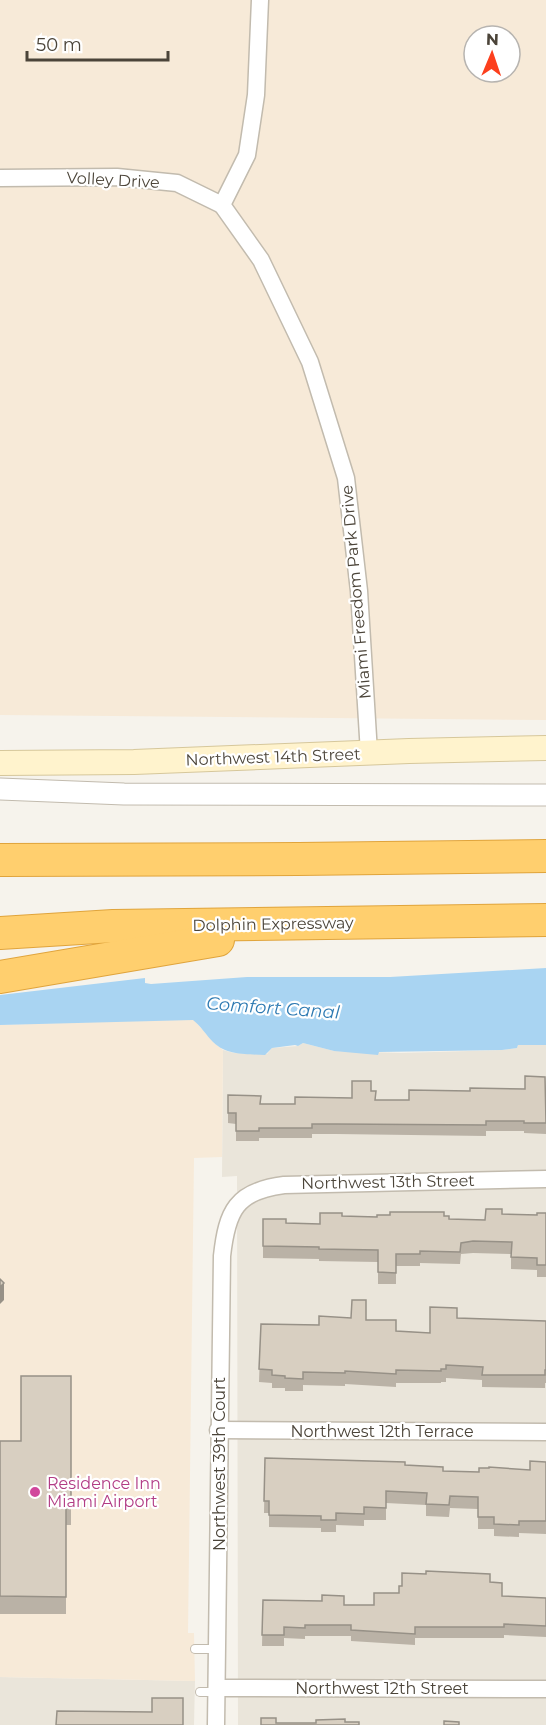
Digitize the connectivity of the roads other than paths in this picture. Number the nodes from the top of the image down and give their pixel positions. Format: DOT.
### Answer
graph roads {
  1 [pos="260,0"];
  2 [pos="0,178"];
  3 [pos="222,205"];
  4 [pos="546,748"];
  5 [pos="369,753"];
  6 [pos="2,762"];
  7 [pos="0,789"];
  8 [pos="546,795"];
  9 [pos="546,856"];
  10 [pos="0,860"];
  11 [pos="546,920"];
  12 [pos="316,923"];
  13 [pos="0,933"];
  14 [pos="0,977"];
  15 [pos="546,1179"];
  16 [pos="236,1206"];
  17 [pos="218,1430"];
  18 [pos="546,1432"];
  19 [pos="195,1649"];
  20 [pos="218,1649"];
  21 [pos="546,1689"];
  22 [pos="211,1690"];
  23 [pos="216,1725"];
  1 -- 3 [label="street"];
  2 -- 3 [label="street, Volley Drive"];
  3 -- 5 [label="street, Miami Freedom Park Drive"];
  4 -- 5 [label="main road, Northwest 14th Street"];
  5 -- 6 [label="main road, Northwest 14th Street"];
  7 -- 8 [label="street, Northwest 14th Street"];
  9 -- 10 [label="highway"];
  11 -- 12 [label="highway, Dolphin Expressway"];
  12 -- 13 [label="highway, Dolphin Expressway"];
  12 -- 14 [label="highway"];
  15 -- 16 [label="street, Northwest 13th Street"];
  16 -- 17 [label="street, Northwest 39th Court"];
  17 -- 18 [label="street, Northwest 12th Terrace"];
  17 -- 20 [label="street, Northwest 39th Court"];
  19 -- 20 [label="lane"];
  20 -- 22 [label="street, Northwest 39th Court"];
  21 -- 22 [label="street, Northwest 12th Street"];
  22 -- 23 [label="street, Northwest 39th Court"];
}
